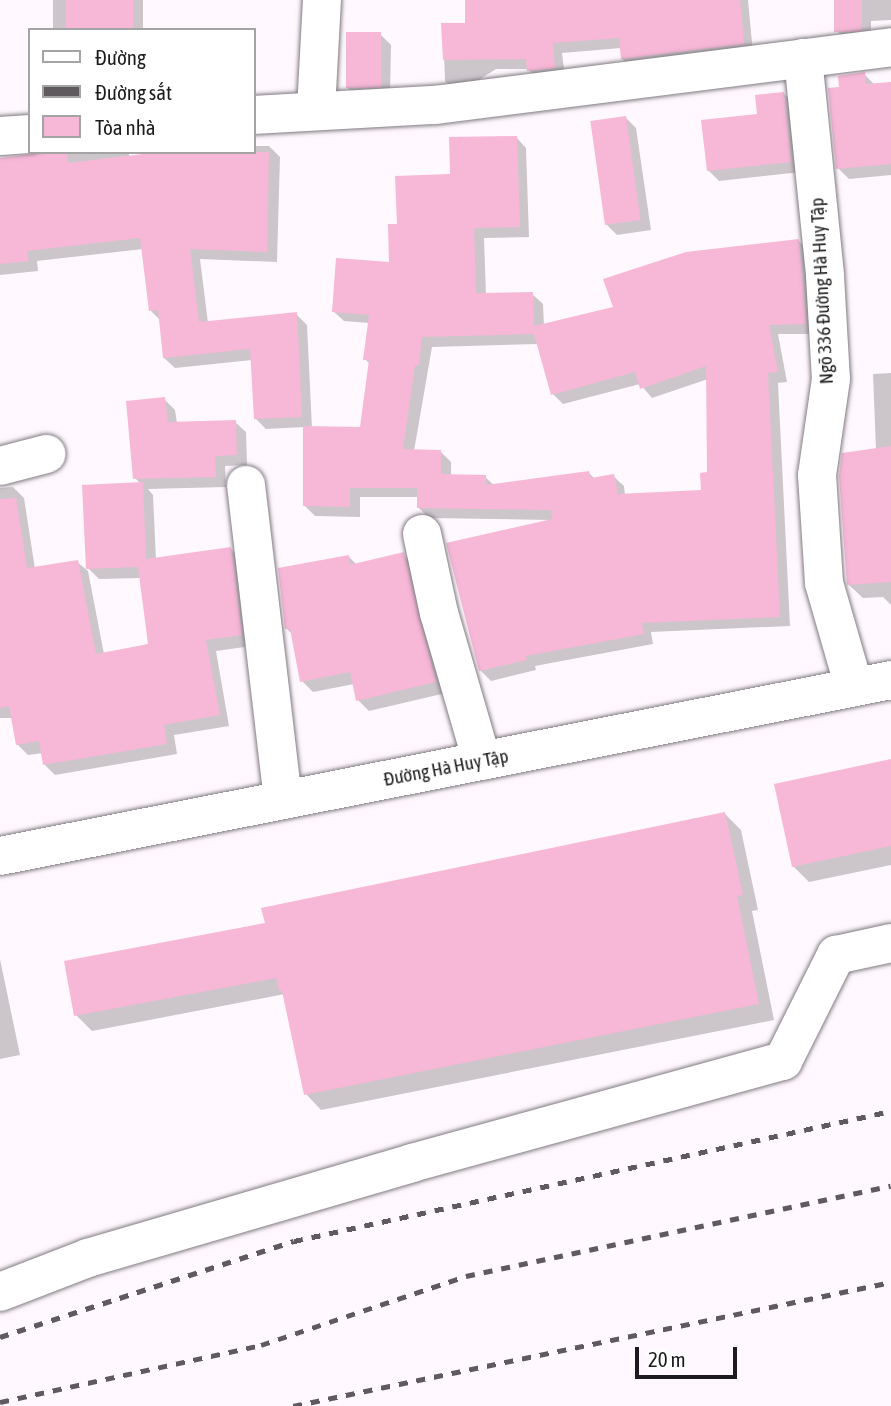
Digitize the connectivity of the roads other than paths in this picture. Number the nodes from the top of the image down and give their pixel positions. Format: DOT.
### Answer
graph roads {
  1 [pos="322,0"];
  2 [pos="891,47"];
  3 [pos="803,58"];
  4 [pos="316,110"];
  5 [pos="256,115"];
  6 [pos="28,134"];
  7 [pos="0,136"];
  8 [pos="46,454"];
  9 [pos="0,466"];
  10 [pos="246,485"];
  11 [pos="422,534"];
  12 [pos="891,680"];
  13 [pos="854,687"];
  14 [pos="482,761"];
  15 [pos="283,800"];
  16 [pos="0,856"];
  17 [pos="891,943"];
  18 [pos="0,1292"];
  1 -- 4 [label="street"];
  2 -- 3 [label="street"];
  3 -- 4 [label="street"];
  3 -- 13 [label="street, Ngõ 336 Đường Hà Huy Tập"];
  4 -- 5 [label="street"];
  6 -- 7 [label="street"];
  8 -- 9 [label="street"];
  10 -- 15 [label="street"];
  11 -- 14 [label="street"];
  12 -- 13 [label="street, Đường Hà Huy Tập"];
  13 -- 14 [label="street, Đường Hà Huy Tập"];
  14 -- 15 [label="street, Đường Hà Huy Tập"];
  15 -- 16 [label="street, Đường Hà Huy Tập"];
  17 -- 18 [label="street"];
}
